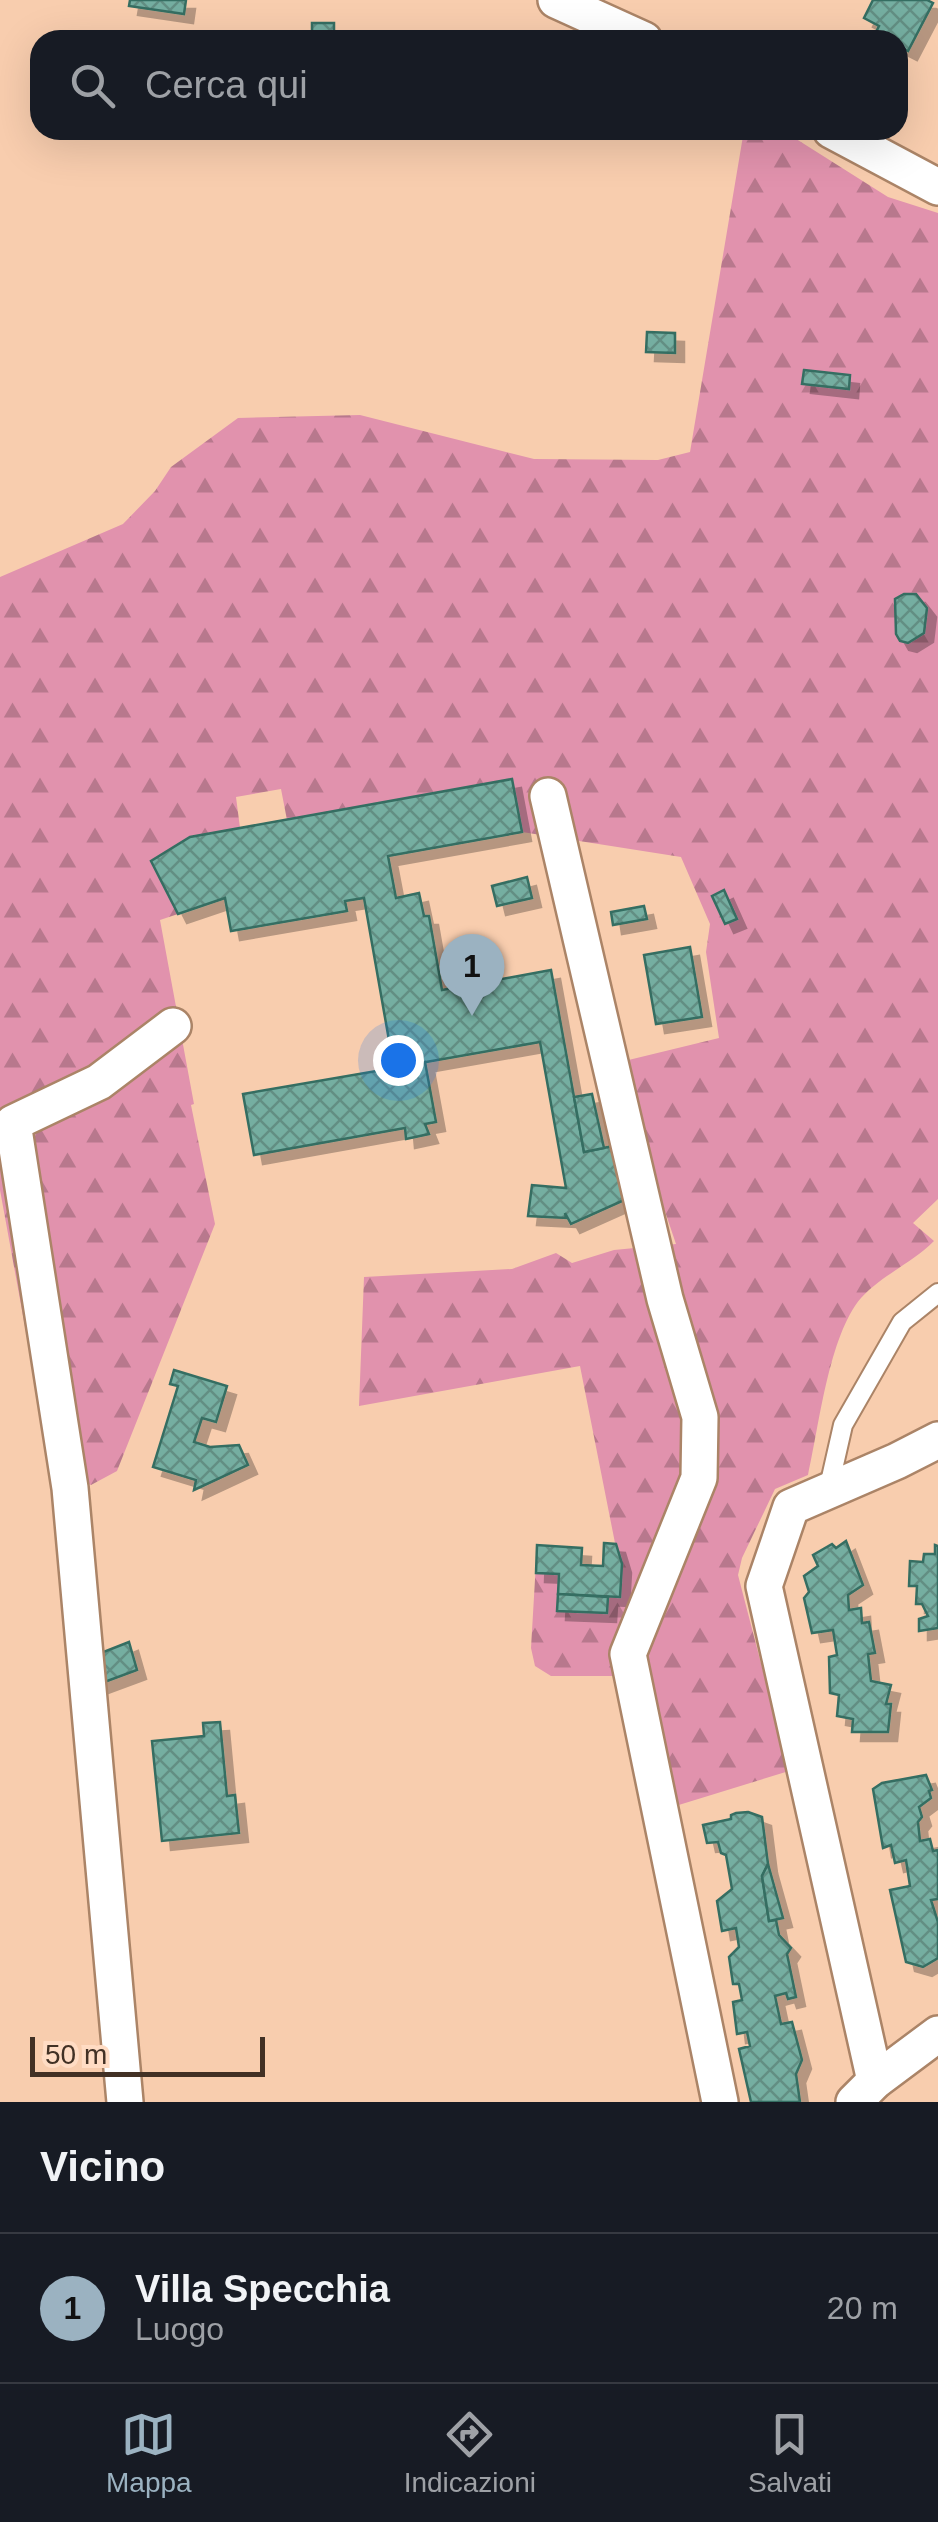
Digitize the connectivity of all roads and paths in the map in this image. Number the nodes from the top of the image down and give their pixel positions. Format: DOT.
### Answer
graph roads {
  1 [pos="556,0"];
  2 [pos="622,30"];
  3 [pos="850,140"];
  4 [pos="938,186"];
  5 [pos="548,796"];
  6 [pos="172,1026"];
  7 [pos="938,1293"];
  8 [pos="938,1440"];
  9 [pos="828,1491"];
  10 [pos="933,2046"];
  11 [pos="865,2091"];
  12 [pos="125,2102"];
  13 [pos="720,2102"];
  1 -- 2 [label="street"];
  3 -- 4 [label="street"];
  5 -- 13 [label="street"];
  6 -- 12 [label="street"];
  7 -- 9 [label="lane"];
  8 -- 9 [label="street"];
  9 -- 11 [label="street"];
  10 -- 11 [label="street"];
}
